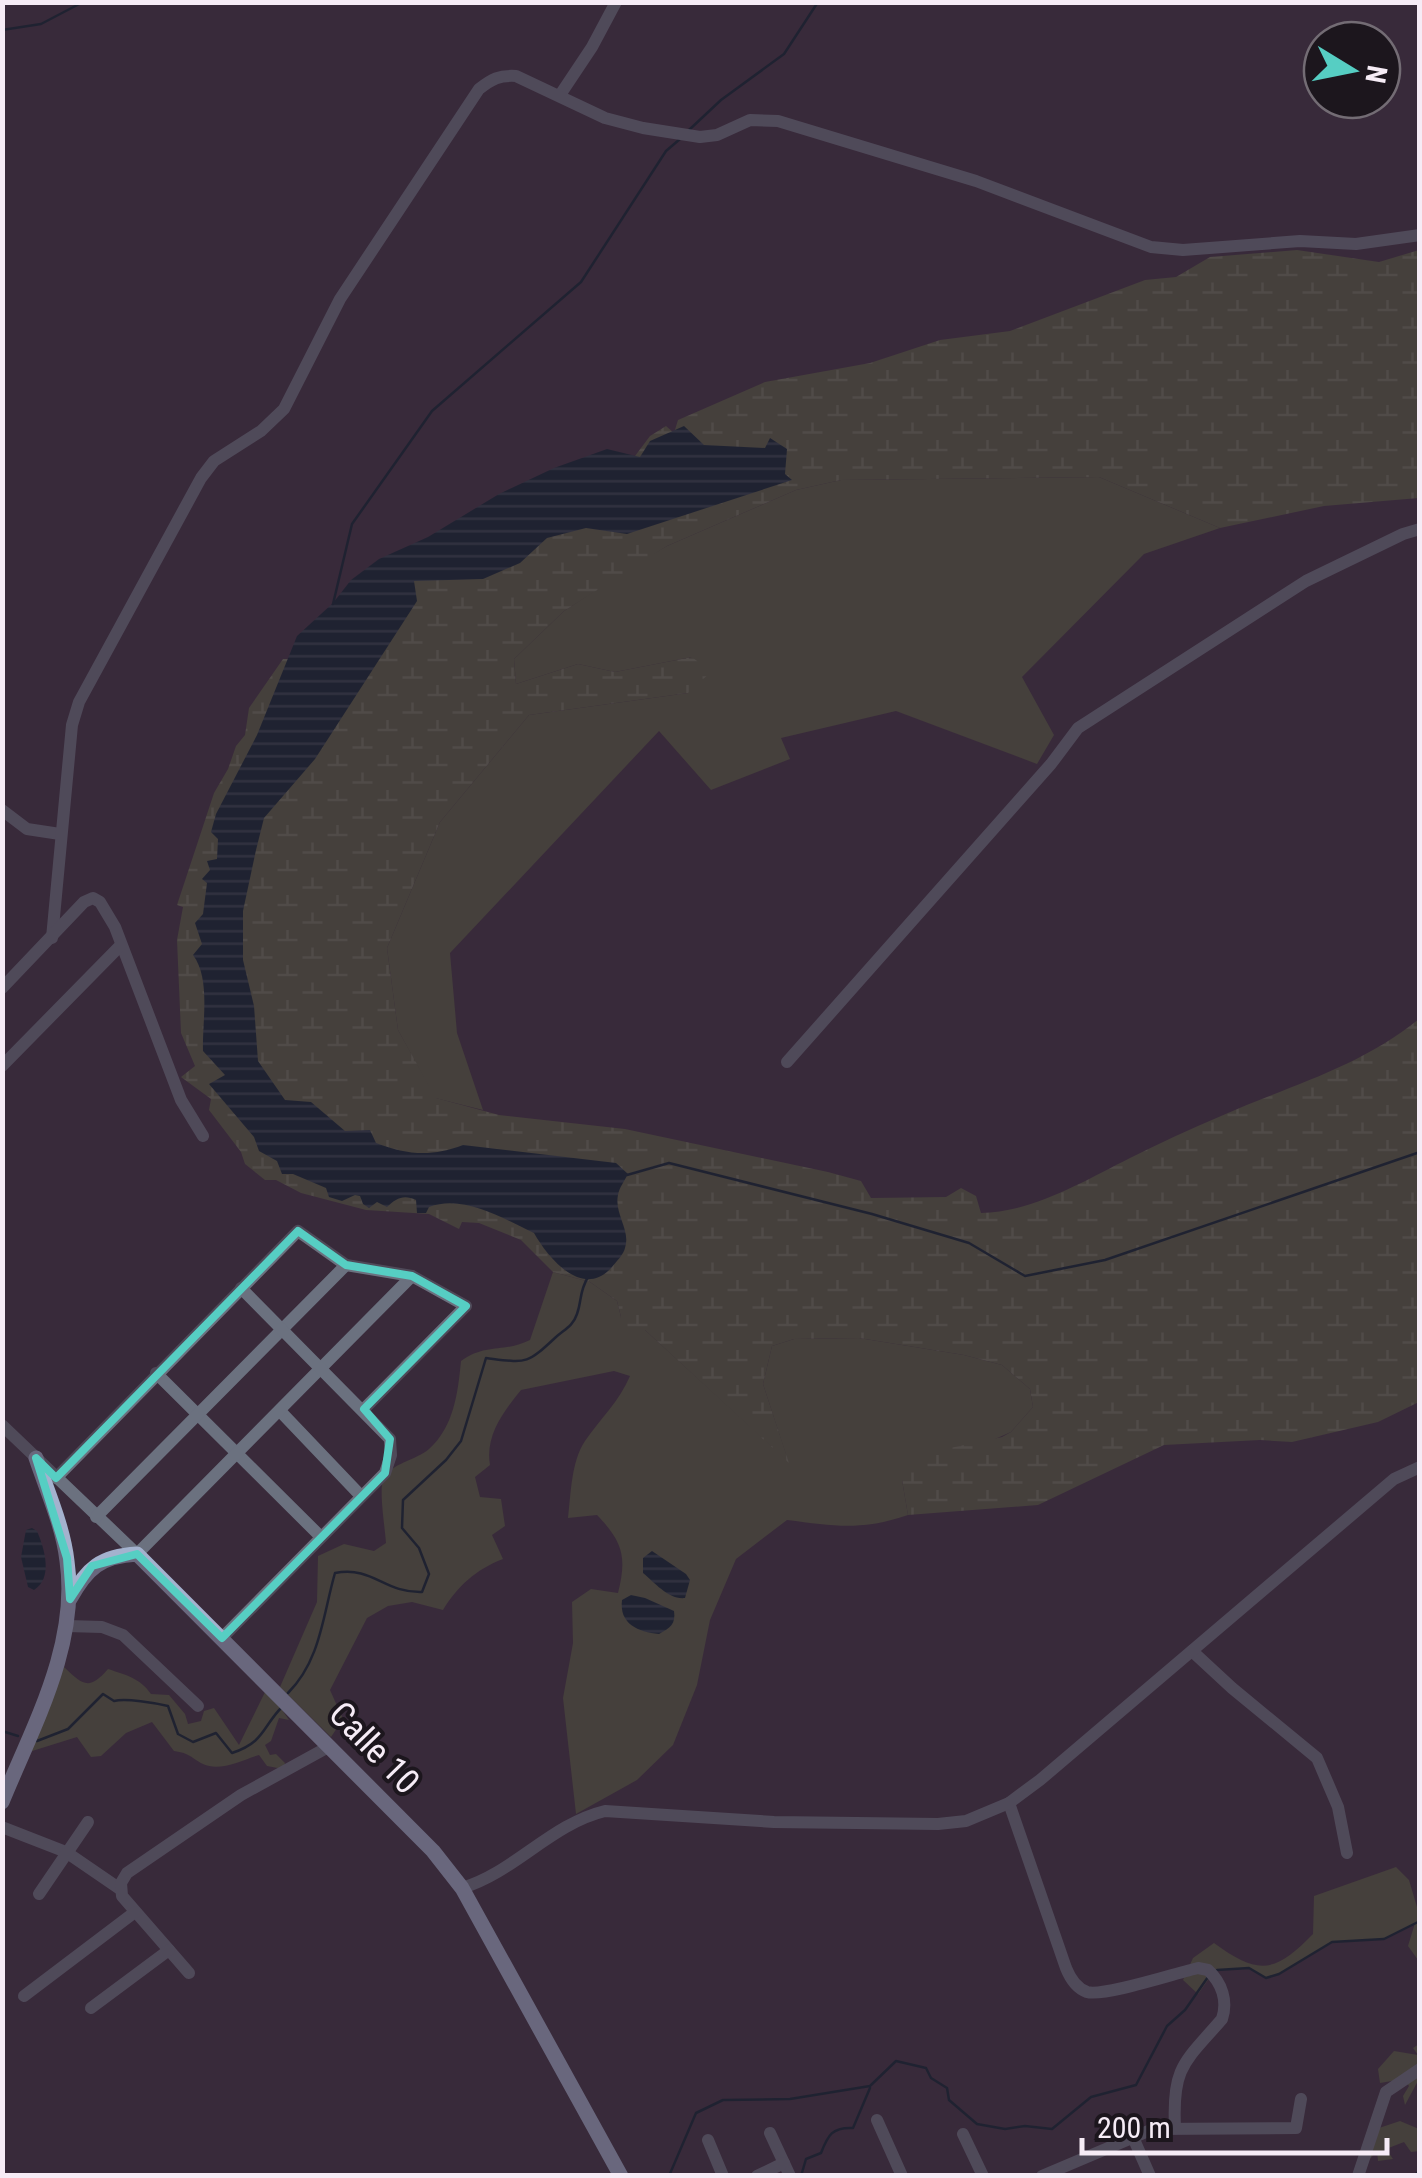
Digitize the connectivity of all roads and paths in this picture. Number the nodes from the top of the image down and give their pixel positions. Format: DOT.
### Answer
graph roads {
  1 [pos="616,2"];
  2 [pos="560,94"];
  3 [pos="1420,235"];
  4 [pos="1420,529"];
  5 [pos="2,810"];
  6 [pos="60,834"];
  7 [pos="52,938"];
  8 [pos="122,944"];
  9 [pos="2,988"];
  10 [pos="787,1062"];
  11 [pos="2,1066"];
  12 [pos="203,1136"];
  13 [pos="346,1264"];
  14 [pos="412,1276"];
  15 [pos="240,1288"];
  16 [pos="282,1329"];
  17 [pos="322,1368"];
  18 [pos="156,1372"];
  19 [pos="364,1409"];
  20 [pos="280,1411"];
  21 [pos="198,1414"];
  22 [pos="2,1424"];
  23 [pos="237,1454"];
  24 [pos="36,1458"];
  25 [pos="1420,1466"];
  26 [pos="56,1478"];
  27 [pos="361,1496"];
  28 [pos="96,1517"];
  29 [pos="320,1536"];
  30 [pos="137,1554"];
  31 [pos="70,1598"];
  32 [pos="67,1626"];
  33 [pos="222,1638"];
  34 [pos="1192,1650"];
  35 [pos="198,1706"];
  36 [pos="330,1746"];
  37 [pos="2,1802"];
  38 [pos="1009,1803"];
  39 [pos="88,1822"];
  40 [pos="2,1827"];
  41 [pos="66,1852"];
  42 [pos="1348,1853"];
  43 [pos="462,1888"];
  44 [pos="120,1889"];
  45 [pos="39,1894"];
  46 [pos="135,1912"];
  47 [pos="170,1950"];
  48 [pos="189,1973"];
  49 [pos="24,1996"];
  50 [pos="92,2008"];
  51 [pos="1420,2069"];
  52 [pos="1301,2099"];
  53 [pos="877,2120"];
  54 [pos="1169,2127"];
  55 [pos="770,2133"];
  56 [pos="963,2134"];
  57 [pos="1132,2135"];
  58 [pos="708,2140"];
  59 [pos="788,2169"];
  60 [pos="1067,2170"];
  61 [pos="621,2176"];
  62 [pos="723,2176"];
  63 [pos="757,2176"];
  64 [pos="902,2176"];
  65 [pos="983,2176"];
  66 [pos="1042,2176"];
  67 [pos="1150,2176"];
  68 [pos="1358,2176"];
  1 -- 2 [label="street"];
  2 -- 3 [label="street"];
  2 -- 6 [label="street"];
  4 -- 10 [label="street"];
  5 -- 6 [label="street"];
  6 -- 7 [label="street"];
  7 -- 8 [label="street"];
  7 -- 9 [label="street"];
  8 -- 11 [label="street"];
  8 -- 12 [label="street"];
  13 -- 14 [label="street"];
  13 -- 15 [label="street"];
  13 -- 16 [label="street"];
  14 -- 17 [label="street"];
  14 -- 19 [label="street"];
  15 -- 16 [label="street"];
  15 -- 18 [label="street"];
  16 -- 17 [label="street"];
  16 -- 21 [label="street"];
  17 -- 19 [label="street"];
  17 -- 20 [label="street"];
  18 -- 21 [label="street"];
  18 -- 26 [label="street"];
  19 -- 27 [label="street"];
  20 -- 23 [label="street"];
  20 -- 27 [label="street"];
  21 -- 23 [label="street"];
  21 -- 28 [label="street"];
  22 -- 24 [label="street, Calle 10"];
  23 -- 29 [label="street"];
  23 -- 30 [label="street"];
  24 -- 26 [label="street, Calle 10"];
  24 -- 31 [label="main road"];
  25 -- 34 [label="street"];
  26 -- 28 [label="street, Calle 10"];
  27 -- 29 [label="street"];
  28 -- 30 [label="street, Calle 10"];
  29 -- 33 [label="street"];
  30 -- 31 [label="main road"];
  30 -- 33 [label="main road, Calle 10"];
  31 -- 32 [label="main road"];
  32 -- 35 [label="street"];
  32 -- 37 [label="main road"];
  33 -- 36 [label="main road, Calle 10"];
  34 -- 38 [label="street"];
  34 -- 42 [label="street"];
  36 -- 43 [label="main road, Calle 10"];
  36 -- 44 [label="street"];
  38 -- 43 [label="street"];
  38 -- 54 [label="street"];
  39 -- 41 [label="street"];
  40 -- 41 [label="street"];
  41 -- 44 [label="street"];
  41 -- 45 [label="street"];
  43 -- 61 [label="main road, Calle 10"];
  44 -- 46 [label="street"];
  46 -- 47 [label="street"];
  46 -- 49 [label="street"];
  47 -- 48 [label="street"];
  47 -- 50 [label="street"];
  51 -- 68 [label="street"];
  52 -- 54 [label="street"];
  53 -- 64 [label="street"];
  54 -- 57 [label="street"];
  55 -- 59 [label="street"];
  56 -- 65 [label="street"];
  57 -- 60 [label="street"];
  57 -- 67 [label="street"];
  58 -- 62 [label="street"];
  59 -- 63 [label="street"];
  60 -- 66 [label="street"];
}
